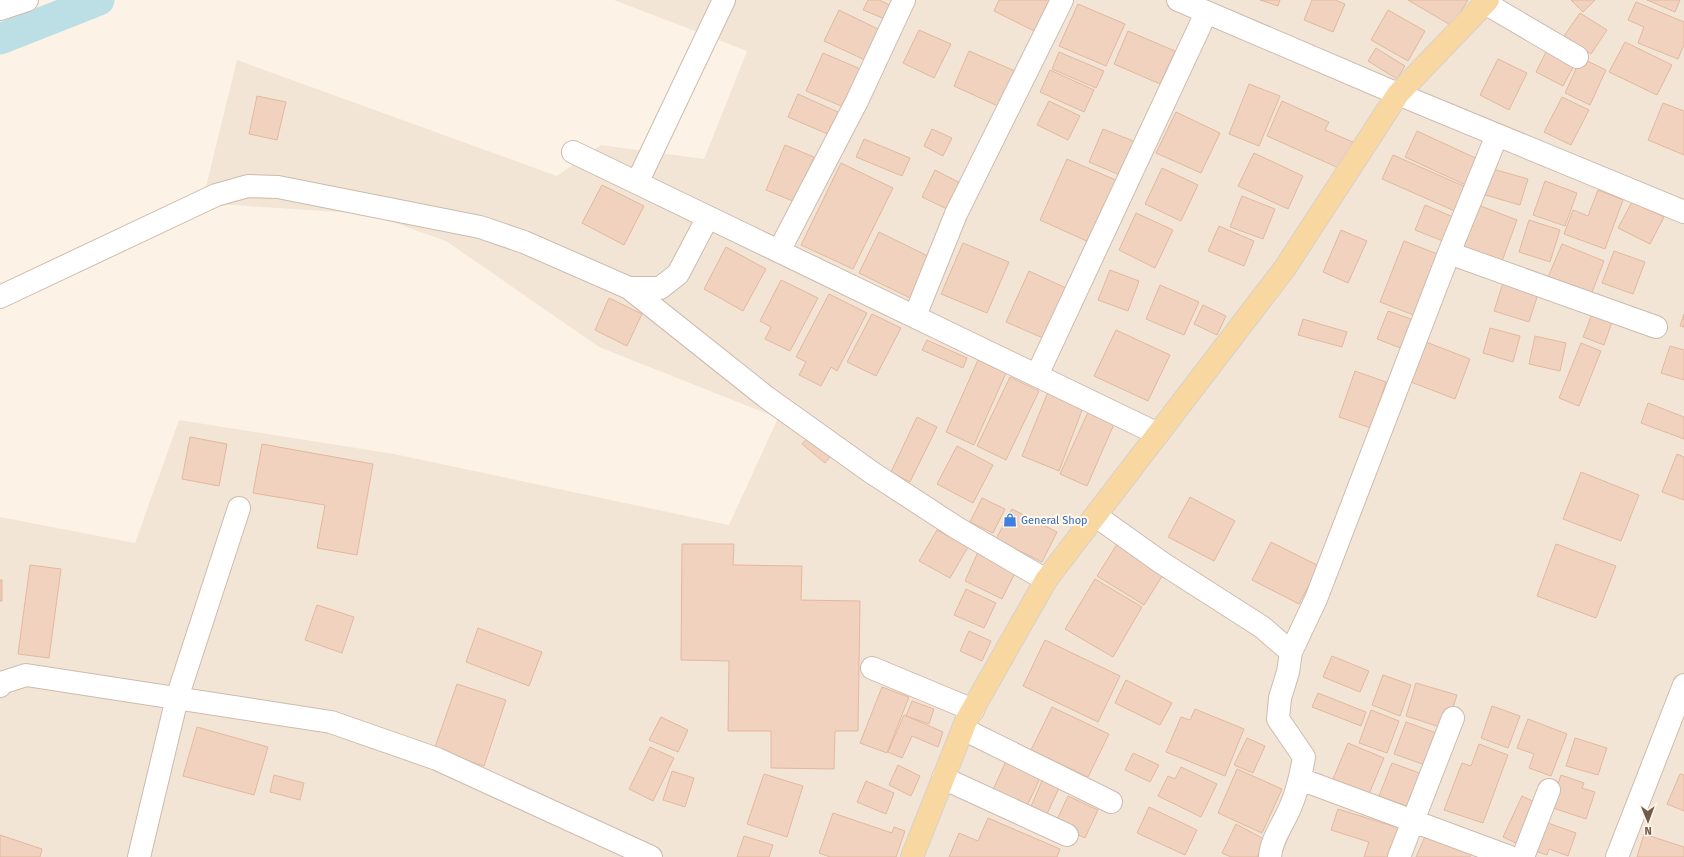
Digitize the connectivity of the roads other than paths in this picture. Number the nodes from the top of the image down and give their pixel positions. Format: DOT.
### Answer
graph roads {
  1 [pos="28,0"];
  2 [pos="724,0"];
  3 [pos="904,0"];
  4 [pos="1062,0"];
  5 [pos="1178,0"];
  6 [pos="1486,2"];
  7 [pos="0,9"];
  8 [pos="1206,13"];
  9 [pos="1577,57"];
  10 [pos="1398,94"];
  11 [pos="1497,135"];
  12 [pos="574,152"];
  13 [pos="637,183"];
  14 [pos="1684,212"];
  15 [pos="708,217"];
  16 [pos="779,250"];
  17 [pos="1449,253"];
  18 [pos="629,288"];
  19 [pos="0,297"];
  20 [pos="915,316"];
  21 [pos="1656,327"];
  22 [pos="1037,375"];
  23 [pos="1158,434"];
  24 [pos="239,508"];
  25 [pos="1096,516"];
  26 [pos="1046,580"];
  27 [pos="1291,652"];
  28 [pos="872,668"];
  29 [pos="1684,685"];
  30 [pos="0,686"];
  31 [pos="177,698"];
  32 [pos="973,710"];
  33 [pos="1453,718"];
  34 [pos="963,729"];
  35 [pos="943,778"];
  36 [pos="1300,779"];
  37 [pos="1549,790"];
  38 [pos="1111,802"];
  39 [pos="1413,821"];
  40 [pos="1067,835"];
  41 [pos="915,856"];
  42 [pos="139,857"];
  43 [pos="651,857"];
  44 [pos="1270,857"];
  45 [pos="1399,857"];
  46 [pos="1510,857"];
  47 [pos="1523,857"];
  48 [pos="1617,857"];
  1 -- 7 [label="street"];
  2 -- 13 [label="street"];
  3 -- 16 [label="street"];
  4 -- 20 [label="street"];
  5 -- 8 [label="street"];
  6 -- 9 [label="street"];
  6 -- 10 [label="main road"];
  8 -- 10 [label="street"];
  8 -- 22 [label="street"];
  10 -- 11 [label="street"];
  10 -- 23 [label="main road"];
  11 -- 14 [label="street"];
  11 -- 17 [label="street"];
  12 -- 13 [label="street"];
  13 -- 15 [label="street"];
  15 -- 16 [label="street"];
  15 -- 18 [label="street"];
  16 -- 20 [label="street"];
  17 -- 21 [label="street"];
  17 -- 27 [label="street"];
  18 -- 19 [label="street"];
  18 -- 26 [label="street"];
  20 -- 22 [label="street"];
  22 -- 23 [label="street"];
  23 -- 25 [label="main road"];
  24 -- 31 [label="street"];
  25 -- 26 [label="main road"];
  25 -- 27 [label="street"];
  26 -- 32 [label="main road"];
  27 -- 36 [label="street"];
  28 -- 32 [label="street"];
  29 -- 48 [label="street"];
  30 -- 31 [label="street"];
  31 -- 42 [label="street"];
  31 -- 43 [label="street"];
  32 -- 34 [label="main road"];
  33 -- 39 [label="street"];
  34 -- 35 [label="main road"];
  34 -- 38 [label="street"];
  35 -- 40 [label="street"];
  35 -- 41 [label="main road"];
  36 -- 39 [label="street"];
  36 -- 44 [label="street"];
  37 -- 47 [label="street"];
  39 -- 45 [label="street"];
  39 -- 46 [label="street"];
}
